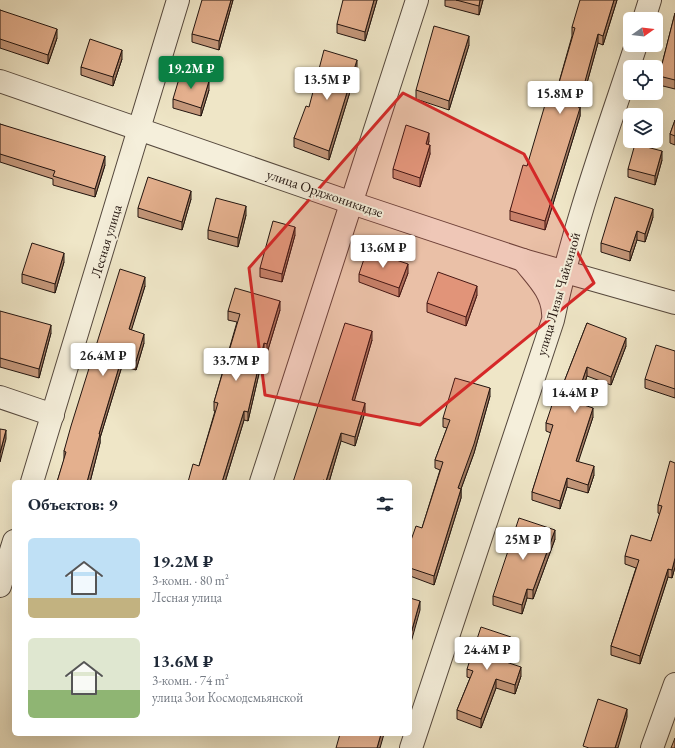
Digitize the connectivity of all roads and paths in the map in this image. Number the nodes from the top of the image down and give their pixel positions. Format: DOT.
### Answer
graph roads {
  1 [pos="178,0"];
  2 [pos="417,0"];
  3 [pos="650,0"];
  4 [pos="646,12"];
  5 [pos="634,52"];
  6 [pos="0,81"];
  7 [pos="140,129"];
  8 [pos="352,203"];
  9 [pos="523,260"];
  10 [pos="563,271"];
  11 [pos="675,303"];
  12 [pos="553,320"];
  13 [pos="0,397"];
  14 [pos="53,415"];
  15 [pos="33,480"];
  16 [pos="262,480"];
  17 [pos="12,547"];
  18 [pos="0,586"];
  19 [pos="675,684"];
  20 [pos="411,748"];
  21 [pos="652,748"];
  1 -- 7 [label="street, Лесная улица"];
  2 -- 8 [label="street"];
  3 -- 4 [label="street"];
  5 -- 10 [label="street, улица Лизы Чайкиной"];
  6 -- 7 [label="street, улица Орджоникидзе"];
  7 -- 8 [label="street, улица Орджоникидзе"];
  7 -- 14 [label="street, Лесная улица"];
  8 -- 9 [label="street, улица Орджоникидзе"];
  8 -- 16 [label="street"];
  9 -- 10 [label="street, улица Орджоникидзе"];
  9 -- 12 [label="street"];
  10 -- 11 [label="street, улица Орджоникидзе"];
  10 -- 12 [label="street, улица Лизы Чайкиной"];
  12 -- 20 [label="street, улица Лизы Чайкиной"];
  13 -- 14 [label="street"];
  14 -- 15 [label="street, Лесная улица"];
  17 -- 18 [label="street"];
  19 -- 21 [label="street"];
}
